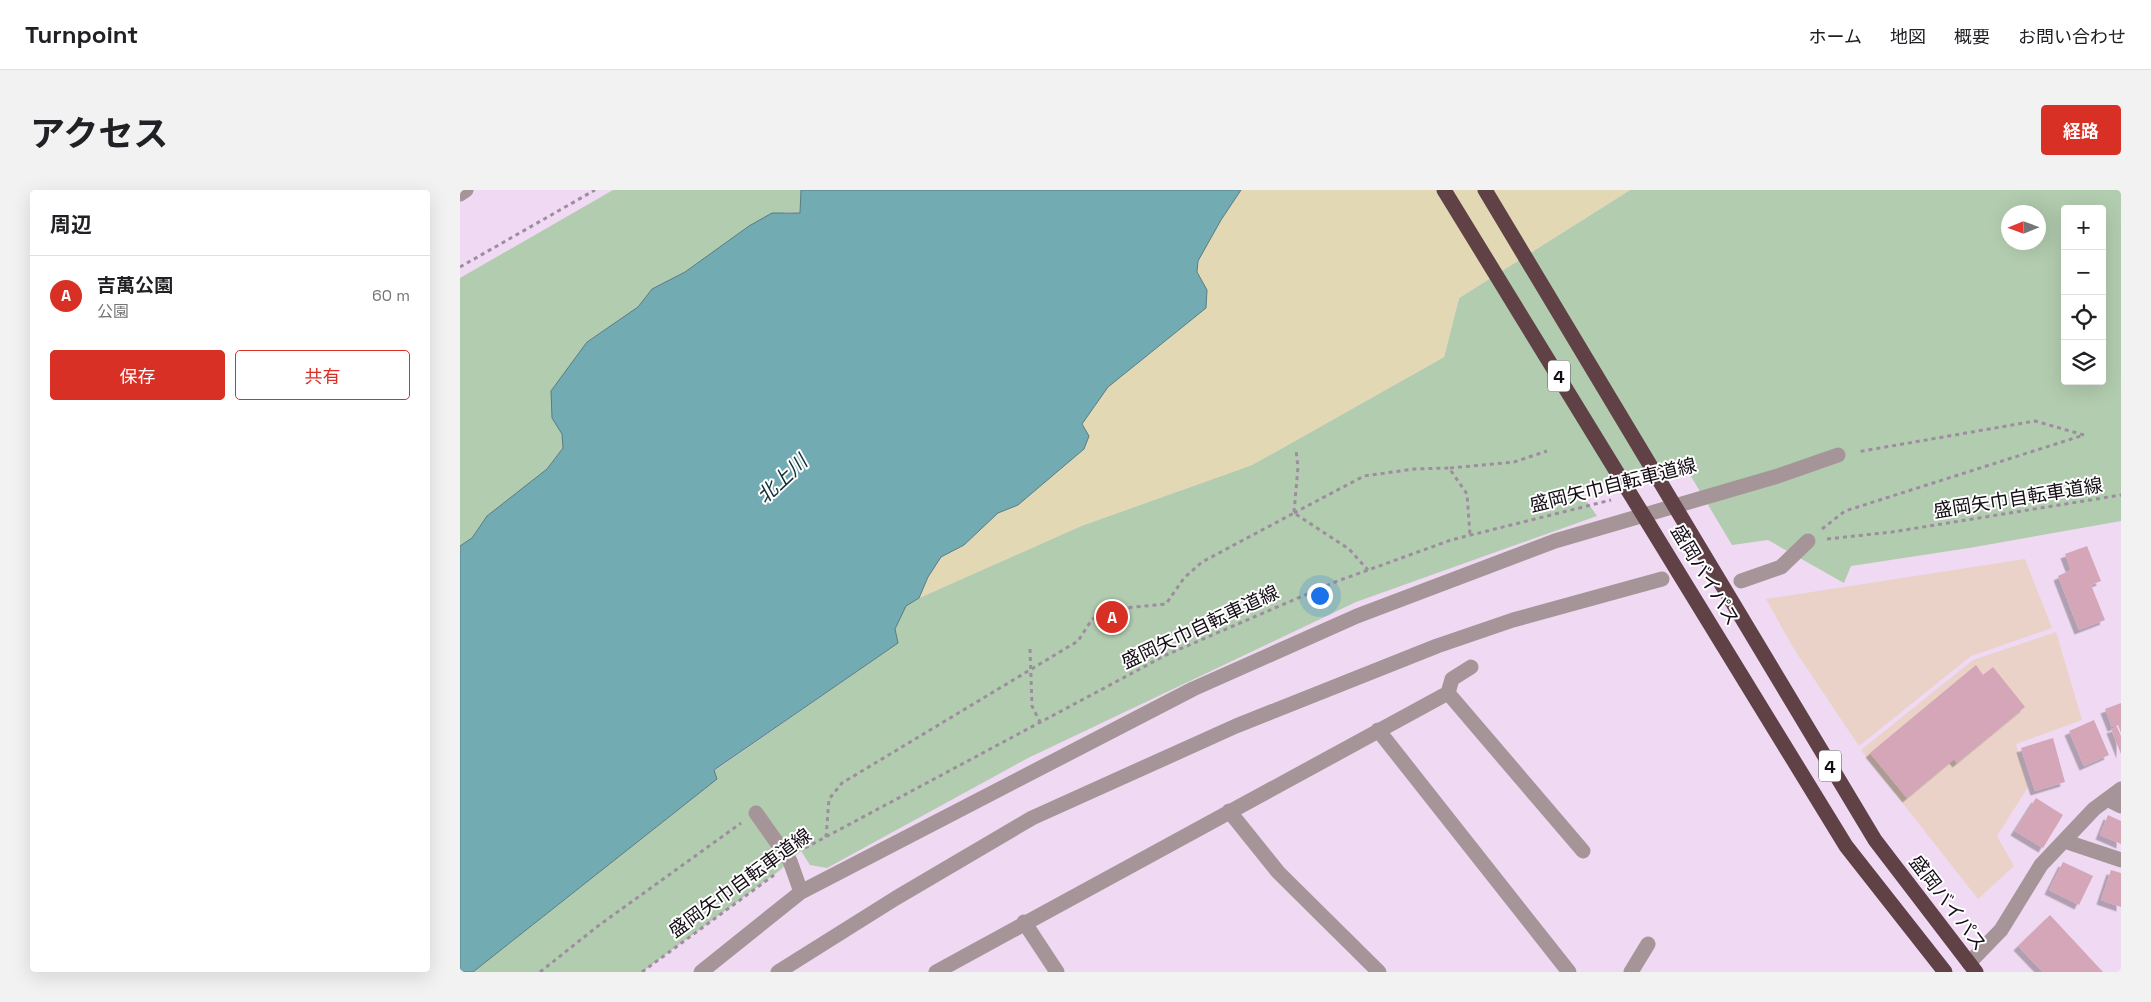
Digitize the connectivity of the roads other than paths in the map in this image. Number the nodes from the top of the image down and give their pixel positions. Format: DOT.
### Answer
graph roads {
  1 [pos="466,190"];
  2 [pos="1444,190"];
  3 [pos="1485,190"];
  4 [pos="460,194"];
  5 [pos="1838,455"];
  6 [pos="1808,541"];
  7 [pos="1662,579"];
  8 [pos="1741,581"];
  9 [pos="1471,667"];
  10 [pos="1448,692"];
  11 [pos="1378,730"];
  12 [pos="2121,789"];
  13 [pos="2107,799"];
  14 [pos="2121,806"];
  15 [pos="1229,811"];
  16 [pos="756,813"];
  17 [pos="2064,841"];
  18 [pos="1583,851"];
  19 [pos="2121,860"];
  20 [pos="801,892"];
  21 [pos="1024,922"];
  22 [pos="1648,944"];
  23 [pos="1972,968"];
  24 [pos="701,972"];
  25 [pos="778,972"];
  26 [pos="936,972"];
  27 [pos="1057,972"];
  28 [pos="1379,972"];
  29 [pos="1569,972"];
  30 [pos="1631,972"];
  31 [pos="1945,972"];
  1 -- 4 [label="street"];
  2 -- 31 [label="highway, 盛岡バイパス / 4"];
  3 -- 23 [label="highway, 盛岡バイパス / 4"];
  5 -- 20 [label="street"];
  6 -- 8 [label="street"];
  7 -- 25 [label="street"];
  9 -- 10 [label="street"];
  10 -- 11 [label="street"];
  10 -- 18 [label="street"];
  11 -- 15 [label="street"];
  11 -- 29 [label="street"];
  12 -- 13 [label="street"];
  13 -- 14 [label="street"];
  13 -- 17 [label="street"];
  15 -- 21 [label="street"];
  15 -- 28 [label="street"];
  16 -- 20 [label="street"];
  17 -- 19 [label="street"];
  17 -- 23 [label="street"];
  20 -- 24 [label="street"];
  21 -- 26 [label="street"];
  21 -- 27 [label="street"];
  22 -- 30 [label="street"];
}
